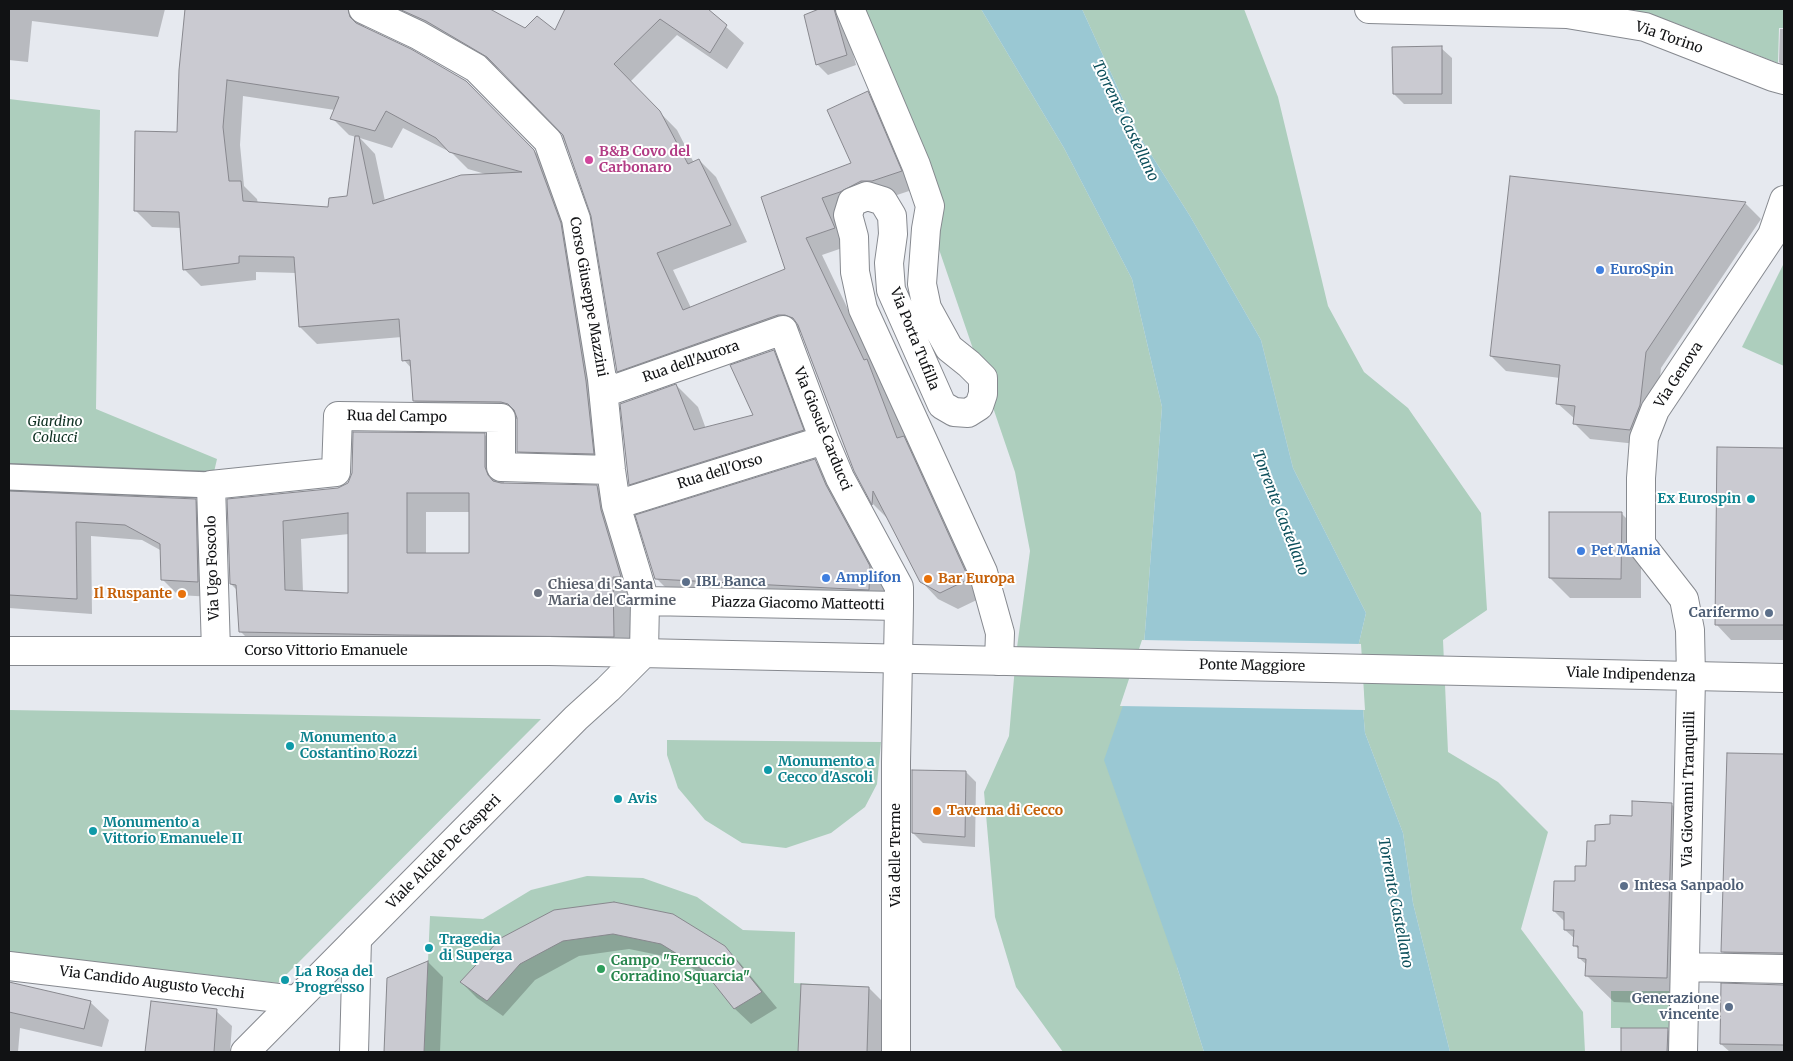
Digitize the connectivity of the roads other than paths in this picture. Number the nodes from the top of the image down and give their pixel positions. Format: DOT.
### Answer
graph roads {
  1 [pos="363,9"];
  2 [pos="850,9"];
  3 [pos="1369,9"];
  4 [pos="1784,80"];
  5 [pos="1784,200"];
  6 [pos="783,330"];
  7 [pos="602,378"];
  8 [pos="824,440"];
  9 [pos="611,470"];
  10 [pos="9,477"];
  11 [pos="211,485"];
  12 [pos="616,505"];
  13 [pos="645,601"];
  14 [pos="899,606"];
  15 [pos="9,651"];
  16 [pos="216,651"];
  17 [pos="644,653"];
  18 [pos="898,658"];
  19 [pos="999,661"];
  20 [pos="1478,671"];
  21 [pos="1691,677"];
  22 [pos="1784,678"];
  23 [pos="357,939"];
  24 [pos="9,966"];
  25 [pos="1685,968"];
  26 [pos="1784,969"];
  27 [pos="296,1000"];
  28 [pos="246,1052"];
  29 [pos="354,1052"];
  30 [pos="896,1052"];
  31 [pos="1683,1052"];
  1 -- 7 [label="street, Corso Giuseppe Mazzini"];
  2 -- 19 [label="street, Via Porta Tufilla"];
  3 -- 4 [label="street, Via Torino"];
  5 -- 21 [label="street, Via Genova"];
  6 -- 7 [label="street, Rua dell'Aurora"];
  6 -- 8 [label="street, Via Giosuè Carducci"];
  7 -- 9 [label="street, Corso Giuseppe Mazzini"];
  8 -- 12 [label="street, Rua dell'Orso"];
  8 -- 14 [label="street, Via Giosuè Carducci"];
  9 -- 11 [label="street, Rua del Campo"];
  9 -- 12 [label="street, Corso Giuseppe Mazzini"];
  10 -- 11 [label="street, Rua del Campo"];
  11 -- 16 [label="street, Via Ugo Foscolo"];
  12 -- 13 [label="street, Corso Giuseppe Mazzini"];
  13 -- 14 [label="street, Piazza Giacomo Matteotti"];
  13 -- 17 [label="street, Corso Giuseppe Mazzini"];
  14 -- 18 [label="street, Piazza Giacomo Matteotti"];
  15 -- 16 [label="street, Corso Vittorio Emanuele"];
  16 -- 17 [label="street, Corso Vittorio Emanuele"];
  17 -- 18 [label="street"];
  17 -- 23 [label="street, Viale Alcide De Gasperi"];
  18 -- 19 [label="street"];
  18 -- 30 [label="street, Via delle Terme"];
  19 -- 20 [label="street, Ponte Maggiore"];
  20 -- 21 [label="street, Viale Indipendenza"];
  21 -- 22 [label="street, Viale Indipendenza"];
  21 -- 25 [label="street, Via Giovanni Tranquilli"];
  23 -- 27 [label="street, Viale Alcide De Gasperi"];
  23 -- 29 [label="street"];
  24 -- 27 [label="street, Via Candido Augusto Vecchi"];
  25 -- 26 [label="street"];
  25 -- 31 [label="street, Via Giovanni Tranquilli"];
  27 -- 28 [label="street, Viale Alcide De Gasperi"];
}
